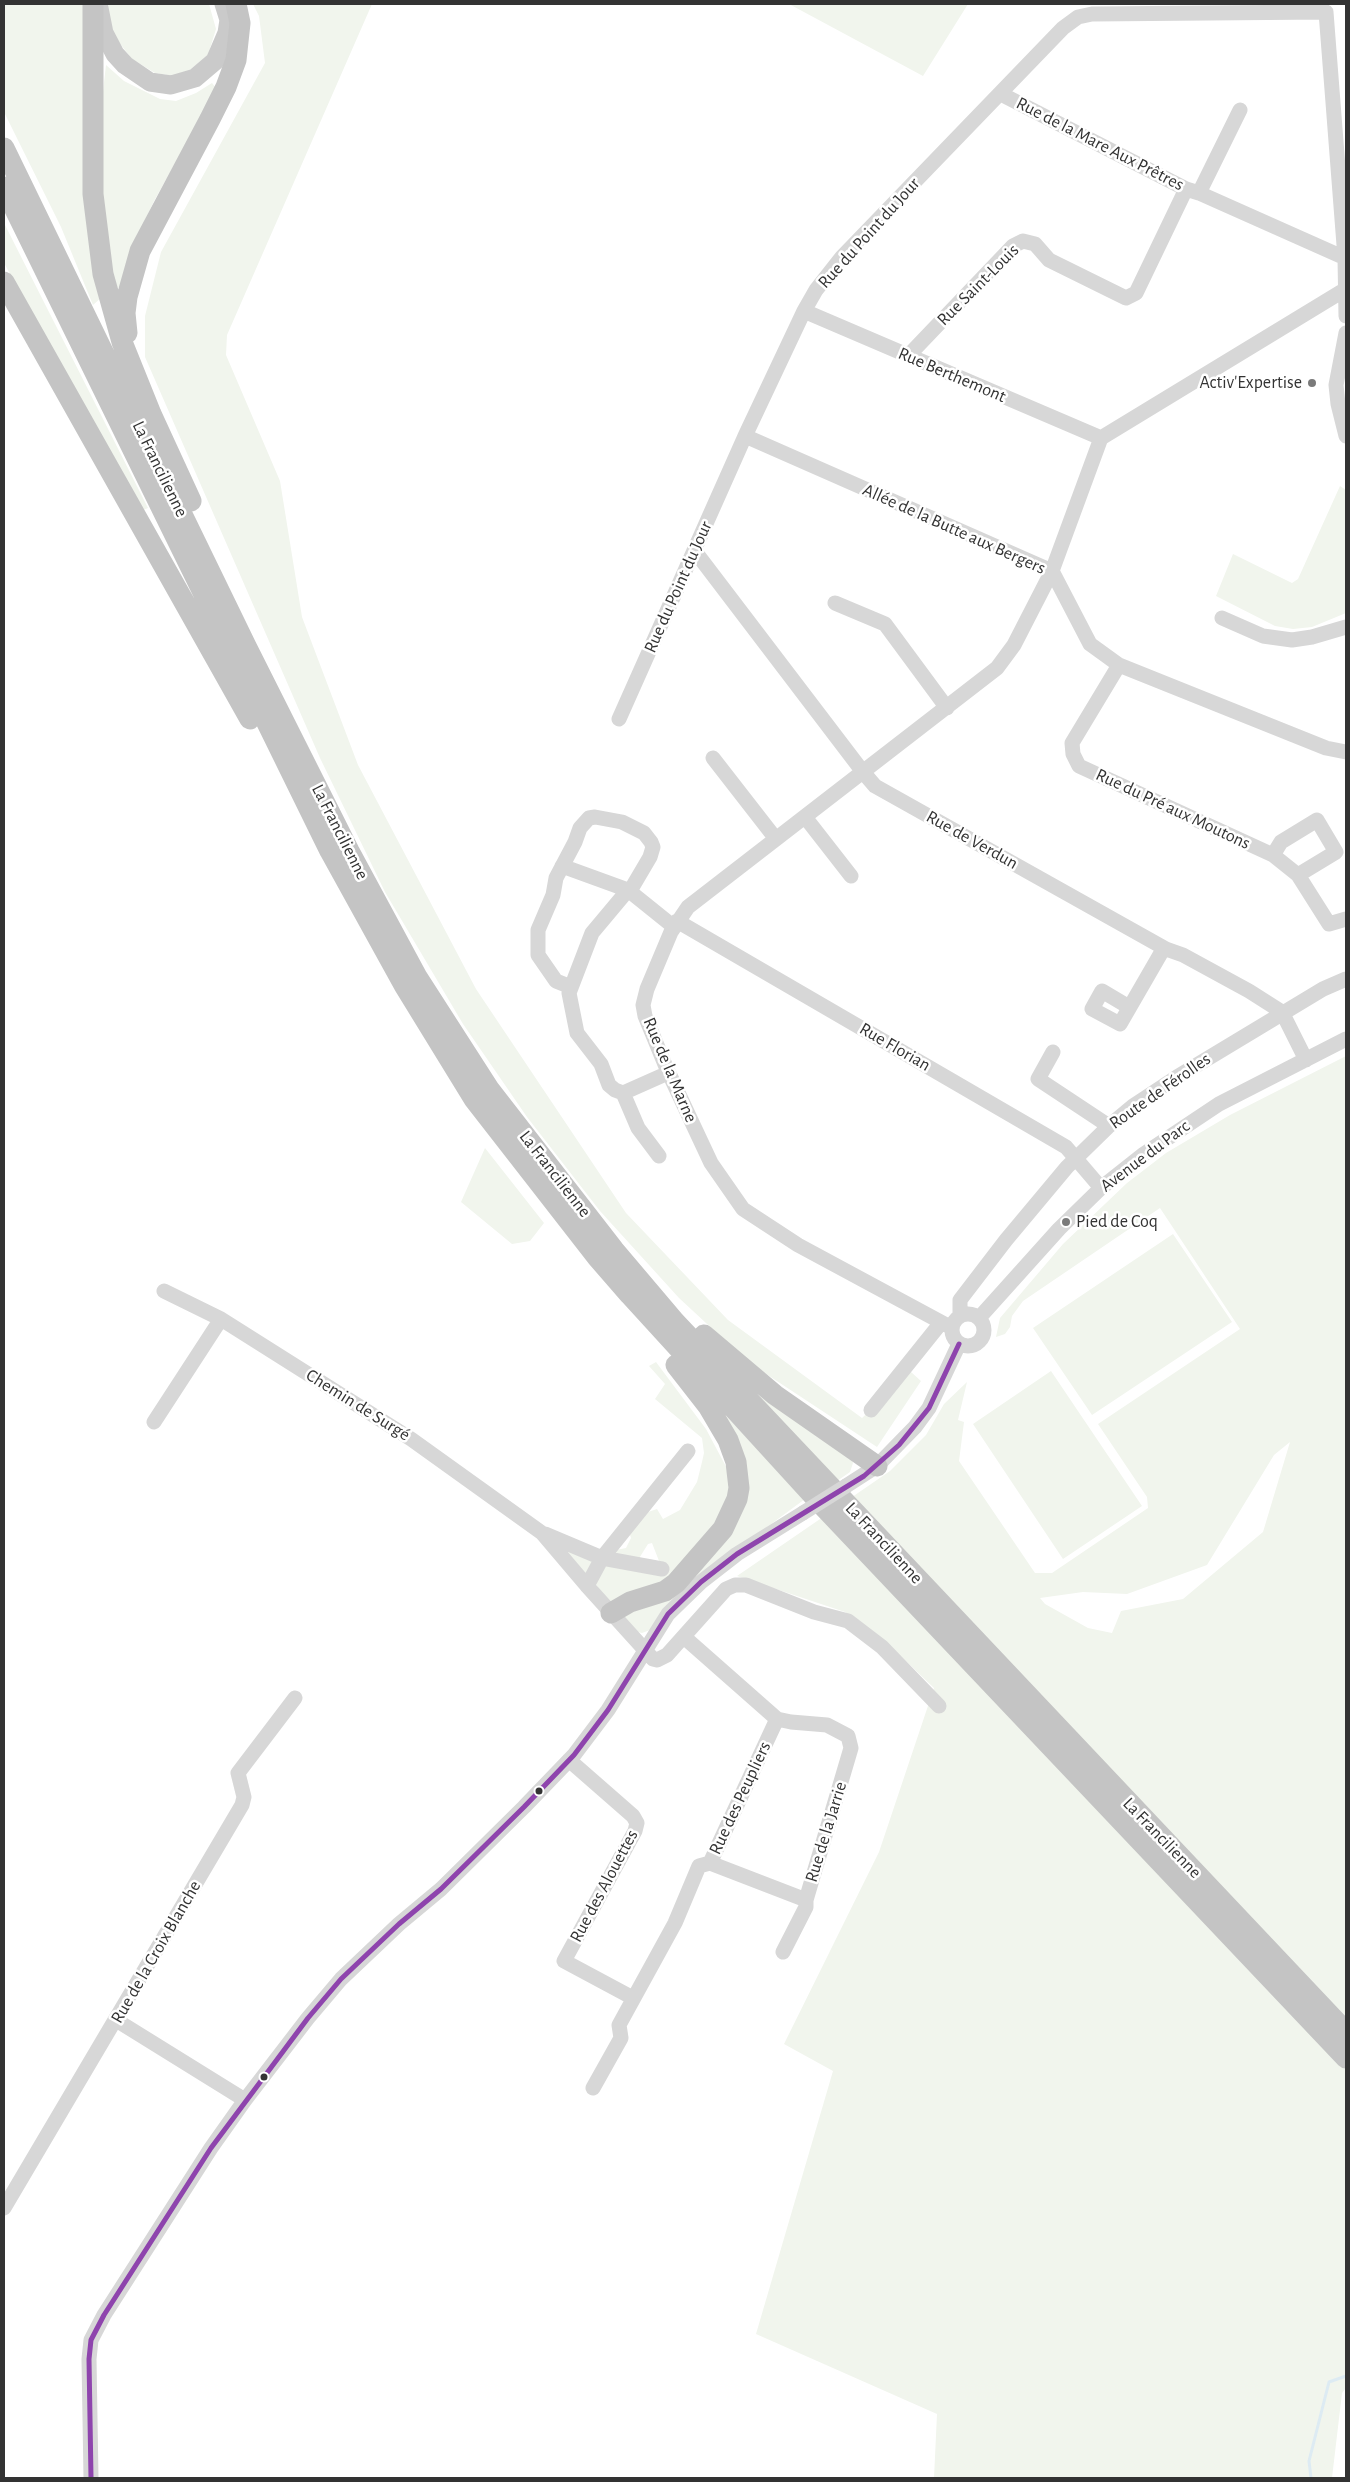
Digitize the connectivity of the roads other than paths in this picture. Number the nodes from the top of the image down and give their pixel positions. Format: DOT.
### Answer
graph roads {
  1 [pos="94,4"];
  2 [pos="99,4"];
  3 [pos="224,4"];
  4 [pos="236,4"];
  5 [pos="1329,8"];
  6 [pos="1001,94"];
  7 [pos="1240,110"];
  8 [pos="4,148"];
  9 [pos="4,187"];
  10 [pos="1193,191"];
  11 [pos="1345,258"];
  12 [pos="4,282"];
  13 [pos="1346,289"];
  14 [pos="804,311"];
  15 [pos="1346,316"];
  16 [pos="1346,333"];
  17 [pos="908,356"];
  18 [pos="132,365"];
  19 [pos="745,436"];
  20 [pos="1346,436"];
  21 [pos="1101,438"];
  22 [pos="694,550"];
  23 [pos="1052,570"];
  24 [pos="835,603"];
  25 [pos="1222,618"];
  26 [pos="1346,627"];
  27 [pos="246,646"];
  28 [pos="1119,665"];
  29 [pos="947,708"];
  30 [pos="618,720"];
  31 [pos="1346,752"];
  32 [pos="714,758"];
  33 [pos="863,772"];
  34 [pos="805,817"];
  35 [pos="776,839"];
  36 [pos="330,850"];
  37 [pos="1273,855"];
  38 [pos="562,866"];
  39 [pos="1298,875"];
  40 [pos="851,876"];
  41 [pos="629,890"];
  42 [pos="1346,919"];
  43 [pos="676,924"];
  44 [pos="1166,949"];
  45 [pos="1346,979"];
  46 [pos="571,987"];
  47 [pos="1129,1006"];
  48 [pos="1282,1012"];
  49 [pos="1346,1039"];
  50 [pos="1053,1052"];
  51 [pos="1306,1060"];
  52 [pos="668,1073"];
  53 [pos="622,1093"];
  54 [pos="1109,1126"];
  55 [pos="659,1156"];
  56 [pos="1075,1158"];
  57 [pos="1101,1188"];
  58 [pos="606,1254"];
  59 [pos="164,1291"];
  60 [pos="979,1318"];
  61 [pos="221,1319"];
  62 [pos="950,1323"];
  63 [pos="958,1344"];
  64 [pos="871,1410"];
  65 [pos="154,1422"];
  66 [pos="688,1451"];
  67 [pos="877,1466"];
  68 [pos="542,1533"];
  69 [pos="602,1558"];
  70 [pos="662,1569"];
  71 [pos="587,1586"];
  72 [pos="611,1612"];
  73 [pos="684,1637"];
  74 [pos="644,1650"];
  75 [pos="295,1698"];
  76 [pos="939,1706"];
  77 [pos="777,1719"];
  78 [pos="569,1760"];
  79 [pos="710,1863"];
  80 [pos="806,1900"];
  81 [pos="783,1952"];
  82 [pos="633,1998"];
  83 [pos="116,2020"];
  84 [pos="1346,2032"];
  85 [pos="1346,2058"];
  86 [pos="593,2088"];
  87 [pos="246,2100"];
  88 [pos="4,2208"];
  89 [pos="91,2478"];
  1 -- 18 [label="highway"];
  2 -- 3 [label="main road"];
  4 -- 18 [label="highway"];
  5 -- 6 [label="street, Rue du Point du Jour"];
  5 -- 11 [label="street"];
  6 -- 10 [label="street, Rue de la Mare Aux Prêtres"];
  6 -- 14 [label="street, Rue du Point du Jour"];
  7 -- 10 [label="street, Rue de la Mare Aux Prêtres"];
  8 -- 27 [label="highway, La Francilienne"];
  9 -- 36 [label="highway, La Francilienne"];
  10 -- 11 [label="street, Rue de la Mare Aux Prêtres"];
  10 -- 17 [label="street, Rue Saint-Louis"];
  11 -- 13 [label="street"];
  12 -- 36 [label="highway"];
  13 -- 15 [label="street"];
  13 -- 21 [label="street"];
  14 -- 17 [label="street, Rue Berthemont"];
  14 -- 19 [label="street, Rue du Point du Jour"];
  16 -- 20 [label="street"];
  17 -- 21 [label="street, Rue Berthemont"];
  18 -- 27 [label="highway"];
  19 -- 22 [label="street, Rue du Point du Jour"];
  19 -- 23 [label="street, Allée de la Butte aux Bergers"];
  21 -- 23 [label="street, Rue de la Marne"];
  22 -- 30 [label="street, Rue du Point du Jour"];
  22 -- 33 [label="street, Rue de Verdun"];
  23 -- 28 [label="street, Allée de la Butte aux Bergers"];
  23 -- 29 [label="street, Rue de la Marne"];
  24 -- 29 [label="street"];
  25 -- 26 [label="street"];
  27 -- 58 [label="highway, La Francilienne"];
  28 -- 31 [label="street, Allée de la Butte aux Bergers"];
  28 -- 37 [label="street, Rue du Pré aux Moutons"];
  29 -- 33 [label="street, Rue de la Marne"];
  32 -- 35 [label="street"];
  33 -- 34 [label="street, Rue de la Marne"];
  33 -- 44 [label="street, Rue de Verdun"];
  34 -- 35 [label="street, Rue de la Marne"];
  34 -- 40 [label="street"];
  35 -- 43 [label="street, Rue de la Marne"];
  36 -- 58 [label="highway, La Francilienne"];
  37 -- 39 [label="street, Rue du Pré aux Moutons"];
  37 -- 39 [label="street"];
  38 -- 41 [label="street, Rue Florian"];
  38 -- 41 [label="street"];
  38 -- 46 [label="street"];
  39 -- 42 [label="street, Rue du Pré aux Moutons"];
  41 -- 43 [label="street, Rue Florian"];
  41 -- 46 [label="street"];
  43 -- 52 [label="street, Rue de la Marne"];
  43 -- 56 [label="street, Rue Florian"];
  44 -- 47 [label="street"];
  44 -- 48 [label="street, Rue de Verdun"];
  45 -- 48 [label="street, Route de Férolles"];
  46 -- 53 [label="street"];
  48 -- 51 [label="street"];
  48 -- 54 [label="street, Route de Férolles"];
  49 -- 51 [label="street, Avenue du Parc"];
  50 -- 54 [label="street"];
  51 -- 57 [label="street, Avenue du Parc"];
  52 -- 53 [label="street"];
  52 -- 62 [label="street, Rue de la Marne"];
  53 -- 55 [label="street"];
  54 -- 56 [label="street, Route de Férolles"];
  56 -- 57 [label="street, Rue Florian"];
  56 -- 62 [label="street, Route de Férolles"];
  57 -- 60 [label="street, Avenue du Parc"];
  58 -- 67 [label="highway"];
  58 -- 72 [label="highway"];
  58 -- 84 [label="highway, La Francilienne"];
  58 -- 85 [label="highway, La Francilienne"];
  59 -- 61 [label="street, Chemin de Surgé"];
  60 -- 62 [label="street"];
  60 -- 63 [label="street"];
  61 -- 65 [label="street"];
  61 -- 68 [label="street, Chemin de Surgé"];
  62 -- 63 [label="street"];
  62 -- 64 [label="street, Route de Férolles"];
  63 -- 67 [label="street"];
  66 -- 69 [label="street"];
  67 -- 74 [label="street, bridge"];
  68 -- 69 [label="street, Chemin de Surgé"];
  68 -- 71 [label="street, Chemin de Surgé"];
  69 -- 70 [label="street, Chemin de Surgé"];
  69 -- 71 [label="street"];
  71 -- 72 [label="street, Chemin de Surgé"];
  72 -- 74 [label="street, Chemin de Surgé"];
  73 -- 74 [label="street"];
  73 -- 76 [label="street"];
  73 -- 77 [label="street, Rue des Peupliers"];
  74 -- 78 [label="street"];
  75 -- 83 [label="street, Rue de la Croix Blanche"];
  77 -- 79 [label="street, Rue des Peupliers"];
  77 -- 80 [label="street, Rue de la Jarrie"];
  78 -- 82 [label="street, Rue des Alouettes"];
  78 -- 87 [label="street"];
  79 -- 80 [label="street, Rue de la Jarrie"];
  79 -- 82 [label="street, Rue des Peupliers"];
  80 -- 81 [label="street"];
  82 -- 86 [label="street, Rue des Peupliers"];
  83 -- 87 [label="street"];
  83 -- 88 [label="street, Rue de la Croix Blanche"];
  87 -- 89 [label="street"];
}
